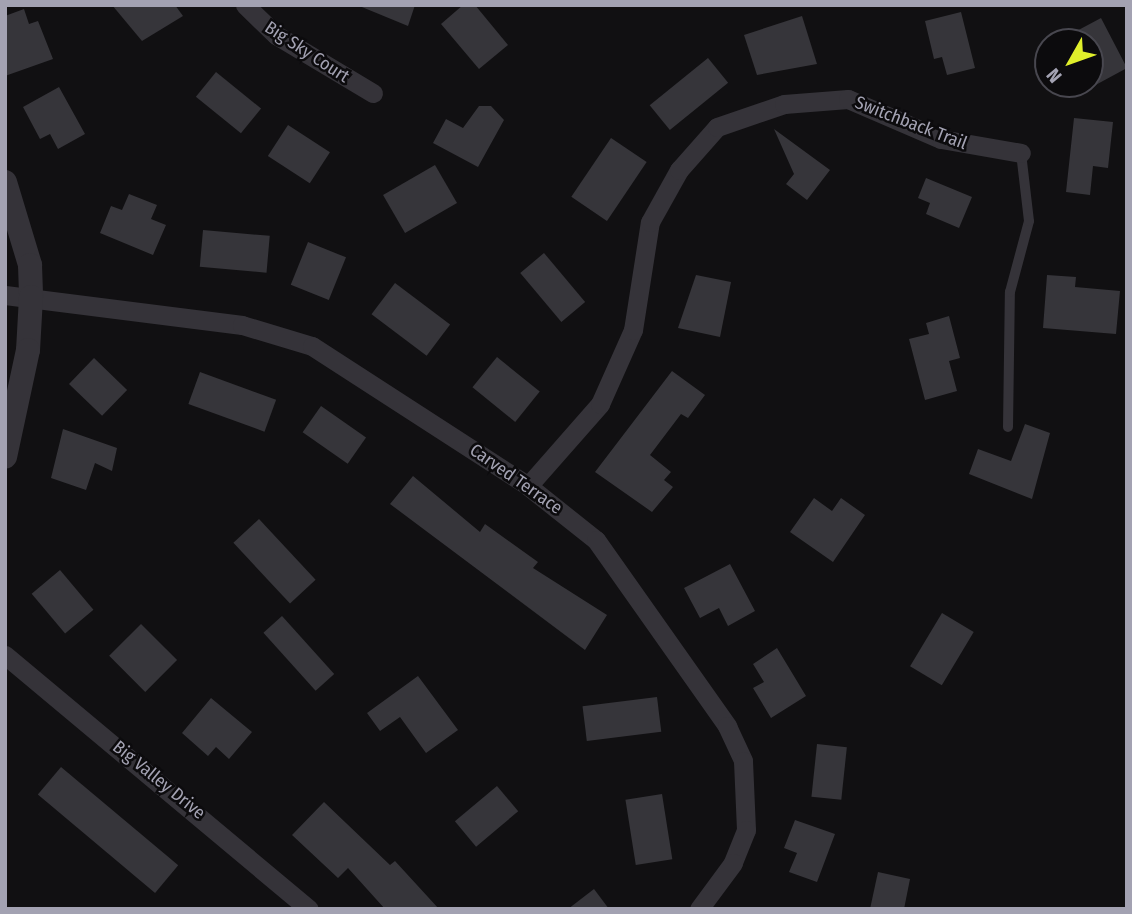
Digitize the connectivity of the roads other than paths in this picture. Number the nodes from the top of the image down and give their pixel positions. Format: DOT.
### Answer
graph roads {
  1 [pos="245,5"];
  2 [pos="373,93"];
  3 [pos="1021,153"];
  4 [pos="5,182"];
  5 [pos="5,295"];
  6 [pos="31,297"];
  7 [pos="1008,427"];
  8 [pos="5,457"];
  9 [pos="527,486"];
  10 [pos="5,655"];
  11 [pos="309,909"];
  12 [pos="699,909"];
  1 -- 2 [label="street, Big Sky Court"];
  3 -- 7 [label="lane"];
  3 -- 9 [label="street, Switchback Trail"];
  4 -- 6 [label="street"];
  5 -- 6 [label="street, Carved Terrace"];
  6 -- 8 [label="street"];
  6 -- 9 [label="street, Carved Terrace"];
  9 -- 12 [label="street, Carved Terrace"];
  10 -- 11 [label="street, Big Valley Drive"];
}
